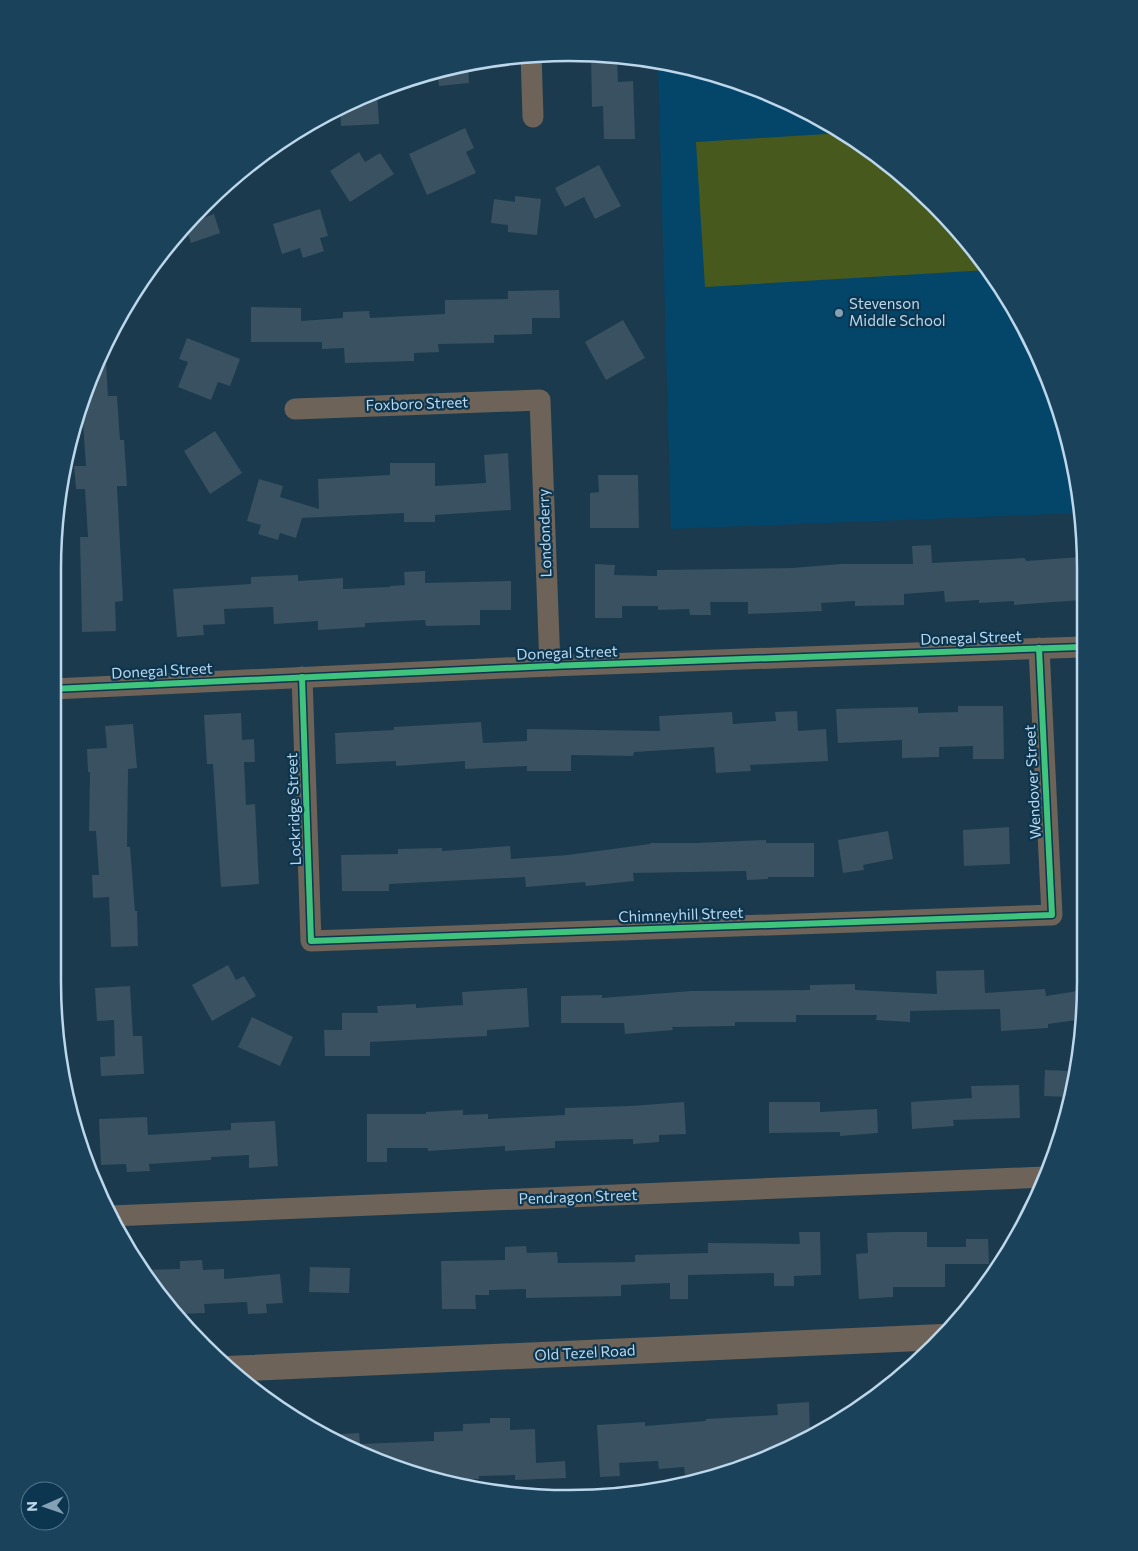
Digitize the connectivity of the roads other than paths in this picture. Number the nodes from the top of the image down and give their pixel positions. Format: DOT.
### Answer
graph roads {
  1 [pos="531,63"];
  2 [pos="533,117"];
  3 [pos="540,400"];
  4 [pos="295,409"];
  5 [pos="1077,646"];
  6 [pos="1038,648"];
  7 [pos="550,666"];
  8 [pos="302,677"];
  9 [pos="61,689"];
  10 [pos="1052,915"];
  11 [pos="310,941"];
  12 [pos="1037,1177"];
  13 [pos="118,1216"];
  14 [pos="931,1337"];
  15 [pos="239,1368"];
  1 -- 2 [label="street"];
  3 -- 4 [label="street, Foxboro Street"];
  3 -- 7 [label="street, Londonderry"];
  5 -- 6 [label="street, Donegal Street"];
  6 -- 7 [label="street, Donegal Street"];
  6 -- 10 [label="street, Wendover Street"];
  7 -- 8 [label="street, Donegal Street"];
  8 -- 9 [label="street, Donegal Street"];
  8 -- 11 [label="street, Lockridge Street"];
  10 -- 11 [label="street, Chimneyhill Street"];
  12 -- 13 [label="street, Pendragon Street"];
  14 -- 15 [label="street, Old Tezel Road"];
}
